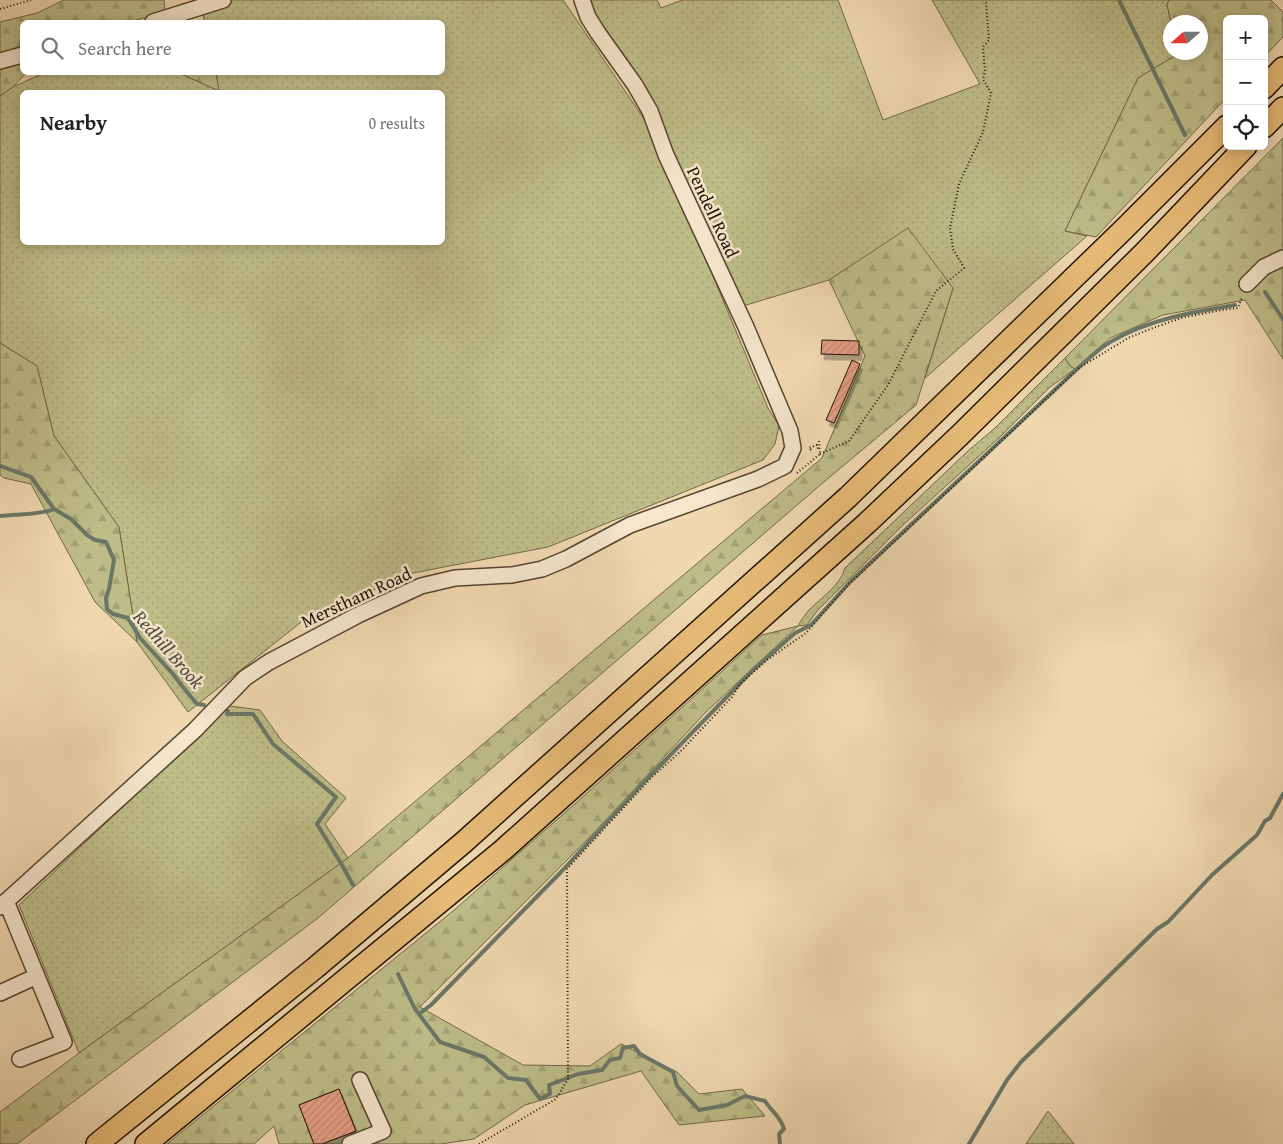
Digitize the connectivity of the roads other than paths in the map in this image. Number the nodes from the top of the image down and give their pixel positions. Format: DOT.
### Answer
graph roads {
  1 [pos="223,0"];
  2 [pos="582,0"];
  3 [pos="159,20"];
  4 [pos="20,55"];
  5 [pos="0,60"];
  6 [pos="1283,68"];
  7 [pos="1268,84"];
  8 [pos="1283,108"];
  9 [pos="1268,124"];
  10 [pos="1223,130"];
  11 [pos="1242,150"];
  12 [pos="1283,258"];
  13 [pos="1247,284"];
  14 [pos="793,448"];
  15 [pos="3,904"];
  16 [pos="37,976"];
  17 [pos="0,993"];
  18 [pos="20,1059"];
  19 [pos="360,1080"];
  20 [pos="97,1144"];
  21 [pos="146,1144"];
  22 [pos="350,1144"];
  1 -- 3 [label="street"];
  2 -- 14 [label="street, Pendell Road"];
  4 -- 5 [label="street"];
  6 -- 7 [label="highway"];
  8 -- 9 [label="highway"];
  10 -- 20 [label="highway"];
  11 -- 21 [label="highway"];
  12 -- 13 [label="street"];
  14 -- 15 [label="street, Merstham Road"];
  15 -- 16 [label="street"];
  16 -- 17 [label="street"];
  16 -- 18 [label="street"];
  19 -- 22 [label="street"];
}
